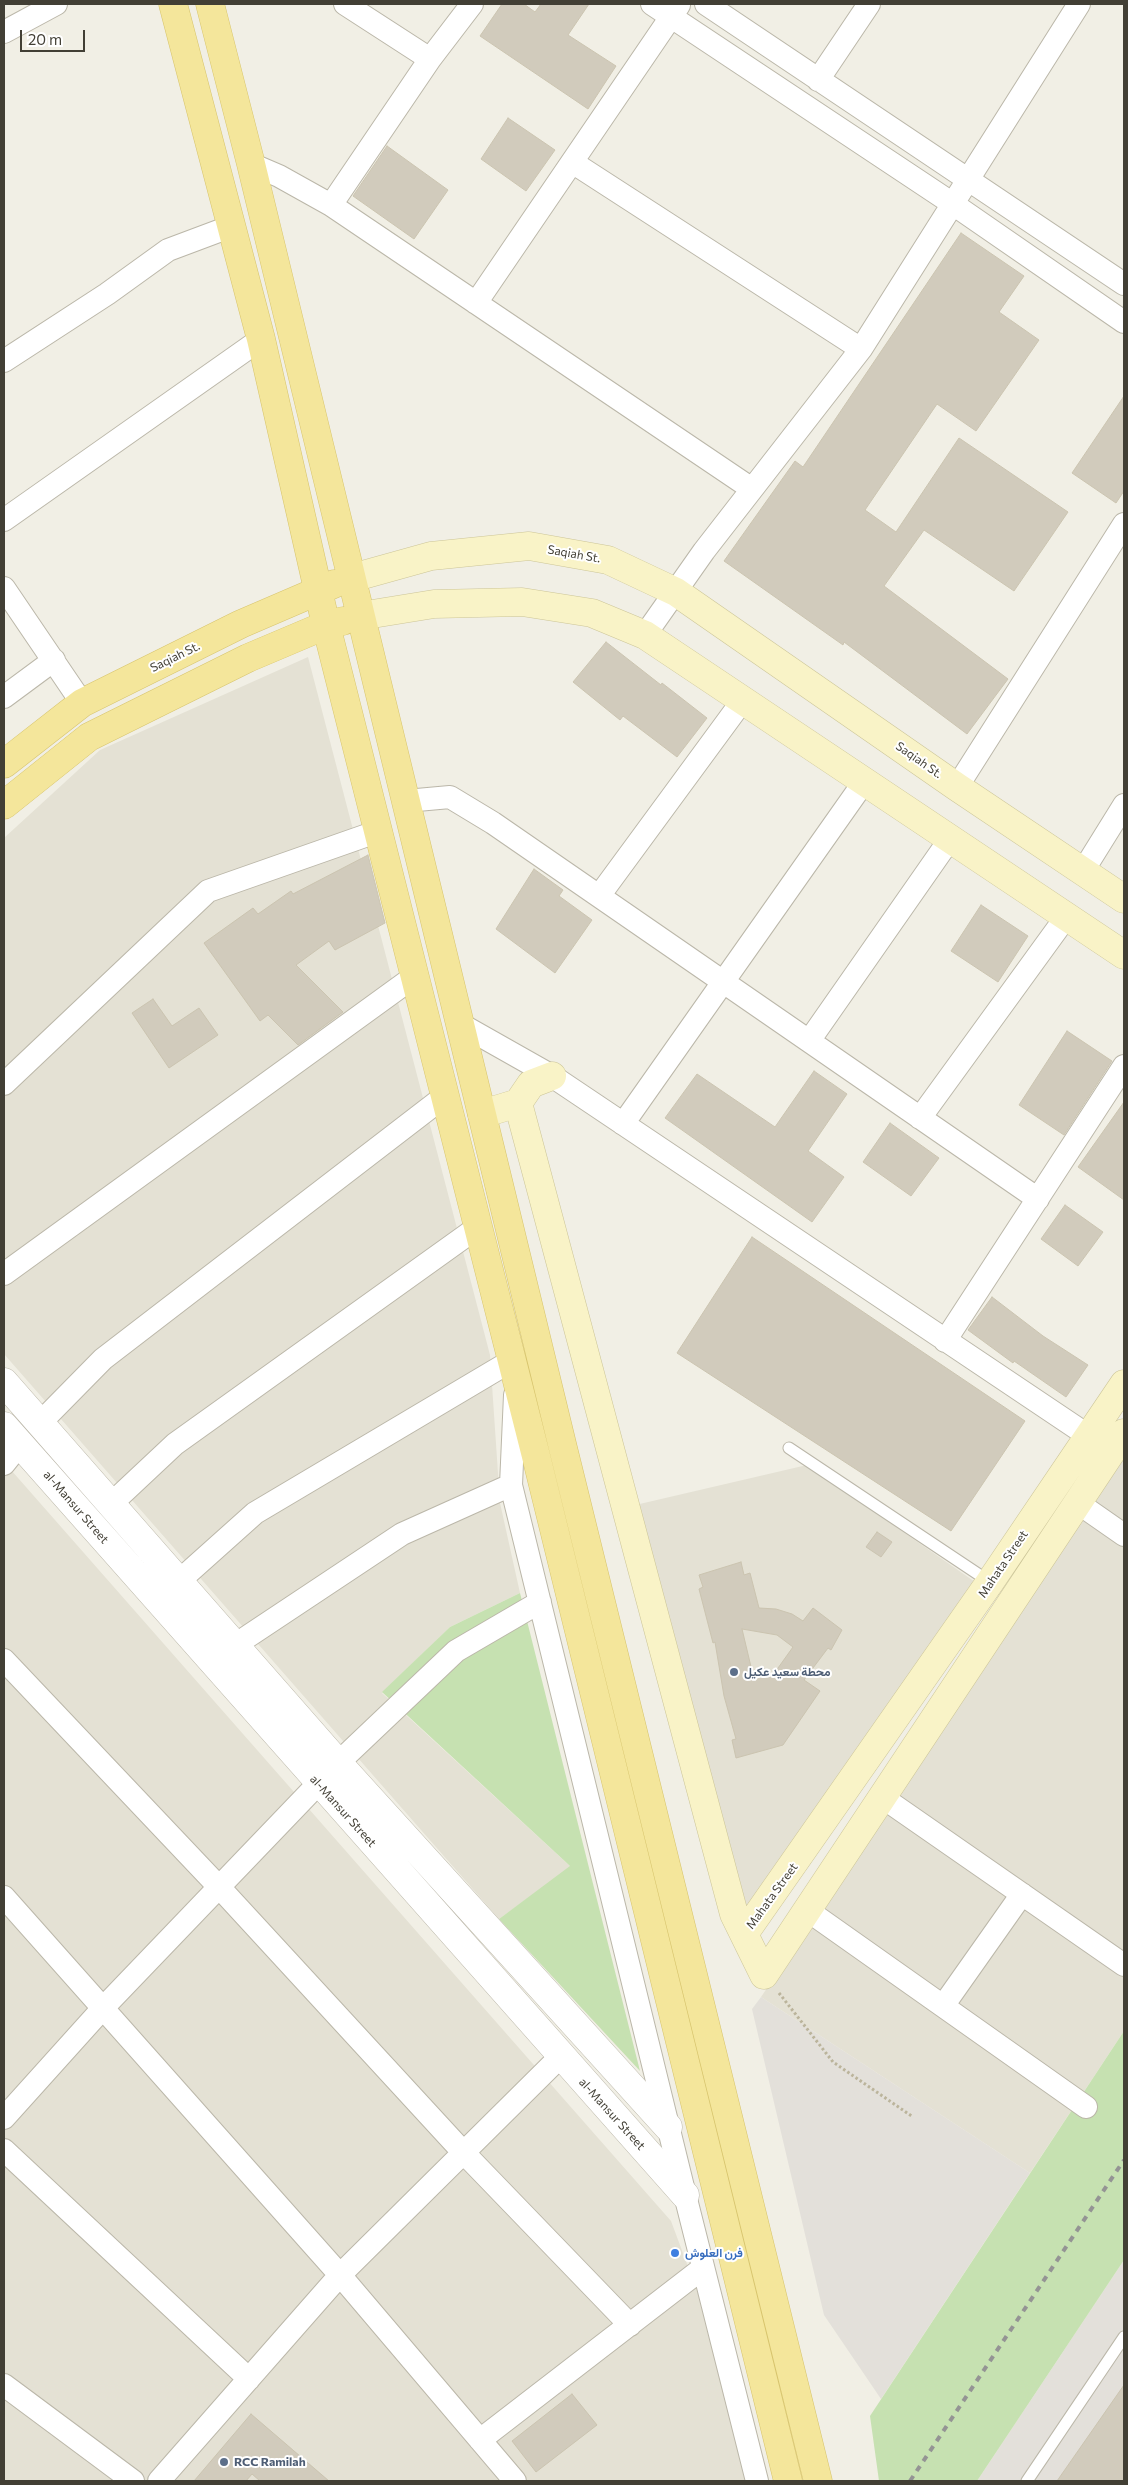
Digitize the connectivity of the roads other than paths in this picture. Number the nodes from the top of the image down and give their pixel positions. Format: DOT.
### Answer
graph roads {
  1 [pos="56,4"];
  2 [pos="173,4"];
  3 [pos="210,4"];
  4 [pos="346,4"];
  5 [pos="472,4"];
  6 [pos="652,4"];
  7 [pos="706,4"];
  8 [pos="869,4"];
  9 [pos="1079,4"];
  10 [pos="676,10"];
  11 [pos="8,23"];
  12 [pos="430,59"];
  13 [pos="818,80"];
  14 [pos="572,162"];
  15 [pos="251,164"];
  16 [pos="968,177"];
  17 [pos="952,204"];
  18 [pos="331,205"];
  19 [pos="232,226"];
  20 [pos="1124,284"];
  21 [pos="476,303"];
  22 [pos="1124,322"];
  23 [pos="262,339"];
  24 [pos="861,349"];
  25 [pos="4,361"];
  26 [pos="752,489"];
  27 [pos="4,520"];
  28 [pos="1124,524"];
  29 [pos="352,578"];
  30 [pos="4,588"];
  31 [pos="318,590"];
  32 [pos="676,592"];
  33 [pos="360,616"];
  34 [pos="326,625"];
  35 [pos="645,635"];
  36 [pos="54,660"];
  37 [pos="4,697"];
  38 [pos="743,700"];
  39 [pos="82,703"];
  40 [pos="4,764"];
  41 [pos="864,782"];
  42 [pos="957,786"];
  43 [pos="406,801"];
  44 [pos="4,805"];
  45 [pos="1124,805"];
  46 [pos="378,831"];
  47 [pos="950,839"];
  48 [pos="1084,871"];
  49 [pos="599,896"];
  50 [pos="1124,899"];
  51 [pos="1066,916"];
  52 [pos="1124,955"];
  53 [pos="415,976"];
  54 [pos="724,982"];
  55 [pos="460,1024"];
  56 [pos="809,1042"];
  57 [pos="1124,1066"];
  58 [pos="552,1076"];
  59 [pos="4,1084"];
  60 [pos="445,1096"];
  61 [pos="518,1103"];
  62 [pos="482,1114"];
  63 [pos="920,1118"];
  64 [pos="623,1124"];
  65 [pos="1038,1199"];
  66 [pos="478,1227"];
  67 [pos="4,1274"];
  68 [pos="946,1341"];
  69 [pos="514,1368"];
  70 [pos="4,1382"];
  71 [pos="1124,1384"];
  72 [pos="40,1423"];
  73 [pos="1124,1434"];
  74 [pos="1090,1437"];
  75 [pos="9,1445"];
  76 [pos="790,1448"];
  77 [pos="512,1484"];
  78 [pos="1078,1503"];
  79 [pos="111,1504"];
  80 [pos="1124,1535"];
  81 [pos="179,1581"];
  82 [pos="990,1582"];
  83 [pos="540,1602"];
  84 [pos="235,1645"];
  85 [pos="4,1660"];
  86 [pos="338,1763"];
  87 [pos="320,1784"];
  88 [pos="882,1797"];
  89 [pos="220,1888"];
  90 [pos="1022,1894"];
  91 [pos="4,1896"];
  92 [pos="807,1910"];
  93 [pos="744,1934"];
  94 [pos="1124,1965"];
  95 [pos="943,2006"];
  96 [pos="103,2008"];
  97 [pos="561,2056"];
  98 [pos="1086,2107"];
  99 [pos="4,2118"];
  100 [pos="668,2127"];
  101 [pos="4,2150"];
  102 [pos="463,2152"];
  103 [pos="684,2195"];
  104 [pos="703,2268"];
  105 [pos="340,2275"];
  106 [pos="630,2325"];
  107 [pos="1124,2337"];
  108 [pos="249,2379"];
  109 [pos="4,2385"];
  110 [pos="480,2440"];
  111 [pos="133,2481"];
  112 [pos="158,2481"];
  113 [pos="515,2481"];
  114 [pos="757,2481"];
  115 [pos="788,2481"];
  116 [pos="818,2481"];
  117 [pos="1027,2481"];
  1 -- 11 [label="street"];
  2 -- 19 [label="main road"];
  3 -- 15 [label="main road"];
  4 -- 12 [label="street"];
  5 -- 12 [label="street"];
  6 -- 10 [label="street"];
  7 -- 13 [label="street"];
  8 -- 13 [label="street"];
  9 -- 16 [label="street"];
  10 -- 14 [label="street"];
  10 -- 17 [label="street"];
  12 -- 18 [label="street"];
  13 -- 16 [label="street"];
  14 -- 21 [label="street"];
  14 -- 24 [label="street"];
  15 -- 18 [label="street"];
  15 -- 29 [label="main road"];
  16 -- 17 [label="street"];
  16 -- 20 [label="street"];
  17 -- 22 [label="street"];
  17 -- 24 [label="street"];
  18 -- 21 [label="street"];
  19 -- 23 [label="main road"];
  19 -- 25 [label="street"];
  21 -- 26 [label="street"];
  23 -- 27 [label="street"];
  23 -- 31 [label="main road"];
  24 -- 26 [label="street"];
  26 -- 32 [label="street"];
  28 -- 42 [label="street"];
  29 -- 31 [label="main road, Saqiah St."];
  29 -- 32 [label="main road, Saqiah St."];
  29 -- 33 [label="main road"];
  30 -- 36 [label="street"];
  31 -- 34 [label="main road"];
  31 -- 39 [label="main road, Saqiah St."];
  32 -- 35 [label="street"];
  32 -- 42 [label="main road, Saqiah St."];
  33 -- 34 [label="main road"];
  33 -- 35 [label="main road"];
  33 -- 43 [label="main road"];
  34 -- 44 [label="main road"];
  34 -- 46 [label="main road"];
  35 -- 38 [label="main road"];
  36 -- 37 [label="street"];
  36 -- 39 [label="street"];
  38 -- 41 [label="main road"];
  38 -- 49 [label="street"];
  39 -- 40 [label="main road, Saqiah St."];
  41 -- 47 [label="main road"];
  41 -- 54 [label="street"];
  42 -- 48 [label="main road, Saqiah St."];
  43 -- 49 [label="street"];
  43 -- 55 [label="main road"];
  45 -- 48 [label="street"];
  46 -- 53 [label="main road"];
  46 -- 59 [label="street"];
  47 -- 51 [label="main road"];
  47 -- 56 [label="street"];
  48 -- 50 [label="main road, Saqiah St."];
  49 -- 54 [label="street"];
  51 -- 52 [label="main road"];
  51 -- 63 [label="street"];
  53 -- 60 [label="main road"];
  53 -- 67 [label="street"];
  54 -- 56 [label="street"];
  54 -- 64 [label="street"];
  55 -- 58 [label="street"];
  55 -- 62 [label="main road"];
  56 -- 63 [label="street"];
  57 -- 65 [label="street"];
  58 -- 61 [label="main road"];
  58 -- 64 [label="street"];
  60 -- 66 [label="main road"];
  60 -- 72 [label="street"];
  61 -- 62 [label="main road"];
  61 -- 93 [label="main road"];
  62 -- 116 [label="main road"];
  63 -- 65 [label="street"];
  64 -- 68 [label="street"];
  65 -- 68 [label="street"];
  66 -- 69 [label="main road"];
  66 -- 79 [label="street"];
  68 -- 74 [label="street"];
  69 -- 77 [label="street"];
  69 -- 81 [label="street"];
  69 -- 115 [label="main road"];
  70 -- 72 [label="street"];
  71 -- 74 [label="main road, Mahata Street"];
  72 -- 75 [label="street"];
  72 -- 79 [label="street"];
  73 -- 78 [label="main road"];
  74 -- 82 [label="main road, Mahata Street"];
  75 -- 87 [label="street, al-Mansur Street"];
  76 -- 82 [label="lane"];
  77 -- 83 [label="street"];
  77 -- 84 [label="street"];
  78 -- 80 [label="street"];
  78 -- 88 [label="main road"];
  79 -- 81 [label="street"];
  81 -- 84 [label="street"];
  82 -- 93 [label="main road, Mahata Street"];
  83 -- 86 [label="street"];
  83 -- 100 [label="street"];
  84 -- 86 [label="street"];
  85 -- 89 [label="street"];
  86 -- 87 [label="street"];
  86 -- 100 [label="street"];
  87 -- 89 [label="street"];
  87 -- 97 [label="street, al-Mansur Street"];
  88 -- 90 [label="street"];
  88 -- 92 [label="main road"];
  89 -- 96 [label="street"];
  89 -- 102 [label="street"];
  90 -- 94 [label="street"];
  90 -- 95 [label="street"];
  91 -- 96 [label="street"];
  92 -- 93 [label="main road, Mahata Street"];
  92 -- 95 [label="street"];
  95 -- 98 [label="street"];
  96 -- 99 [label="street"];
  96 -- 105 [label="street"];
  97 -- 102 [label="street"];
  97 -- 103 [label="street, al-Mansur Street"];
  100 -- 103 [label="street"];
  101 -- 108 [label="street"];
  102 -- 105 [label="street"];
  102 -- 106 [label="street"];
  103 -- 104 [label="street"];
  104 -- 106 [label="street"];
  104 -- 114 [label="street"];
  105 -- 108 [label="street"];
  105 -- 110 [label="street"];
  106 -- 110 [label="street"];
  107 -- 117 [label="lane"];
  108 -- 112 [label="street"];
  109 -- 111 [label="street"];
  110 -- 113 [label="street"];
}
